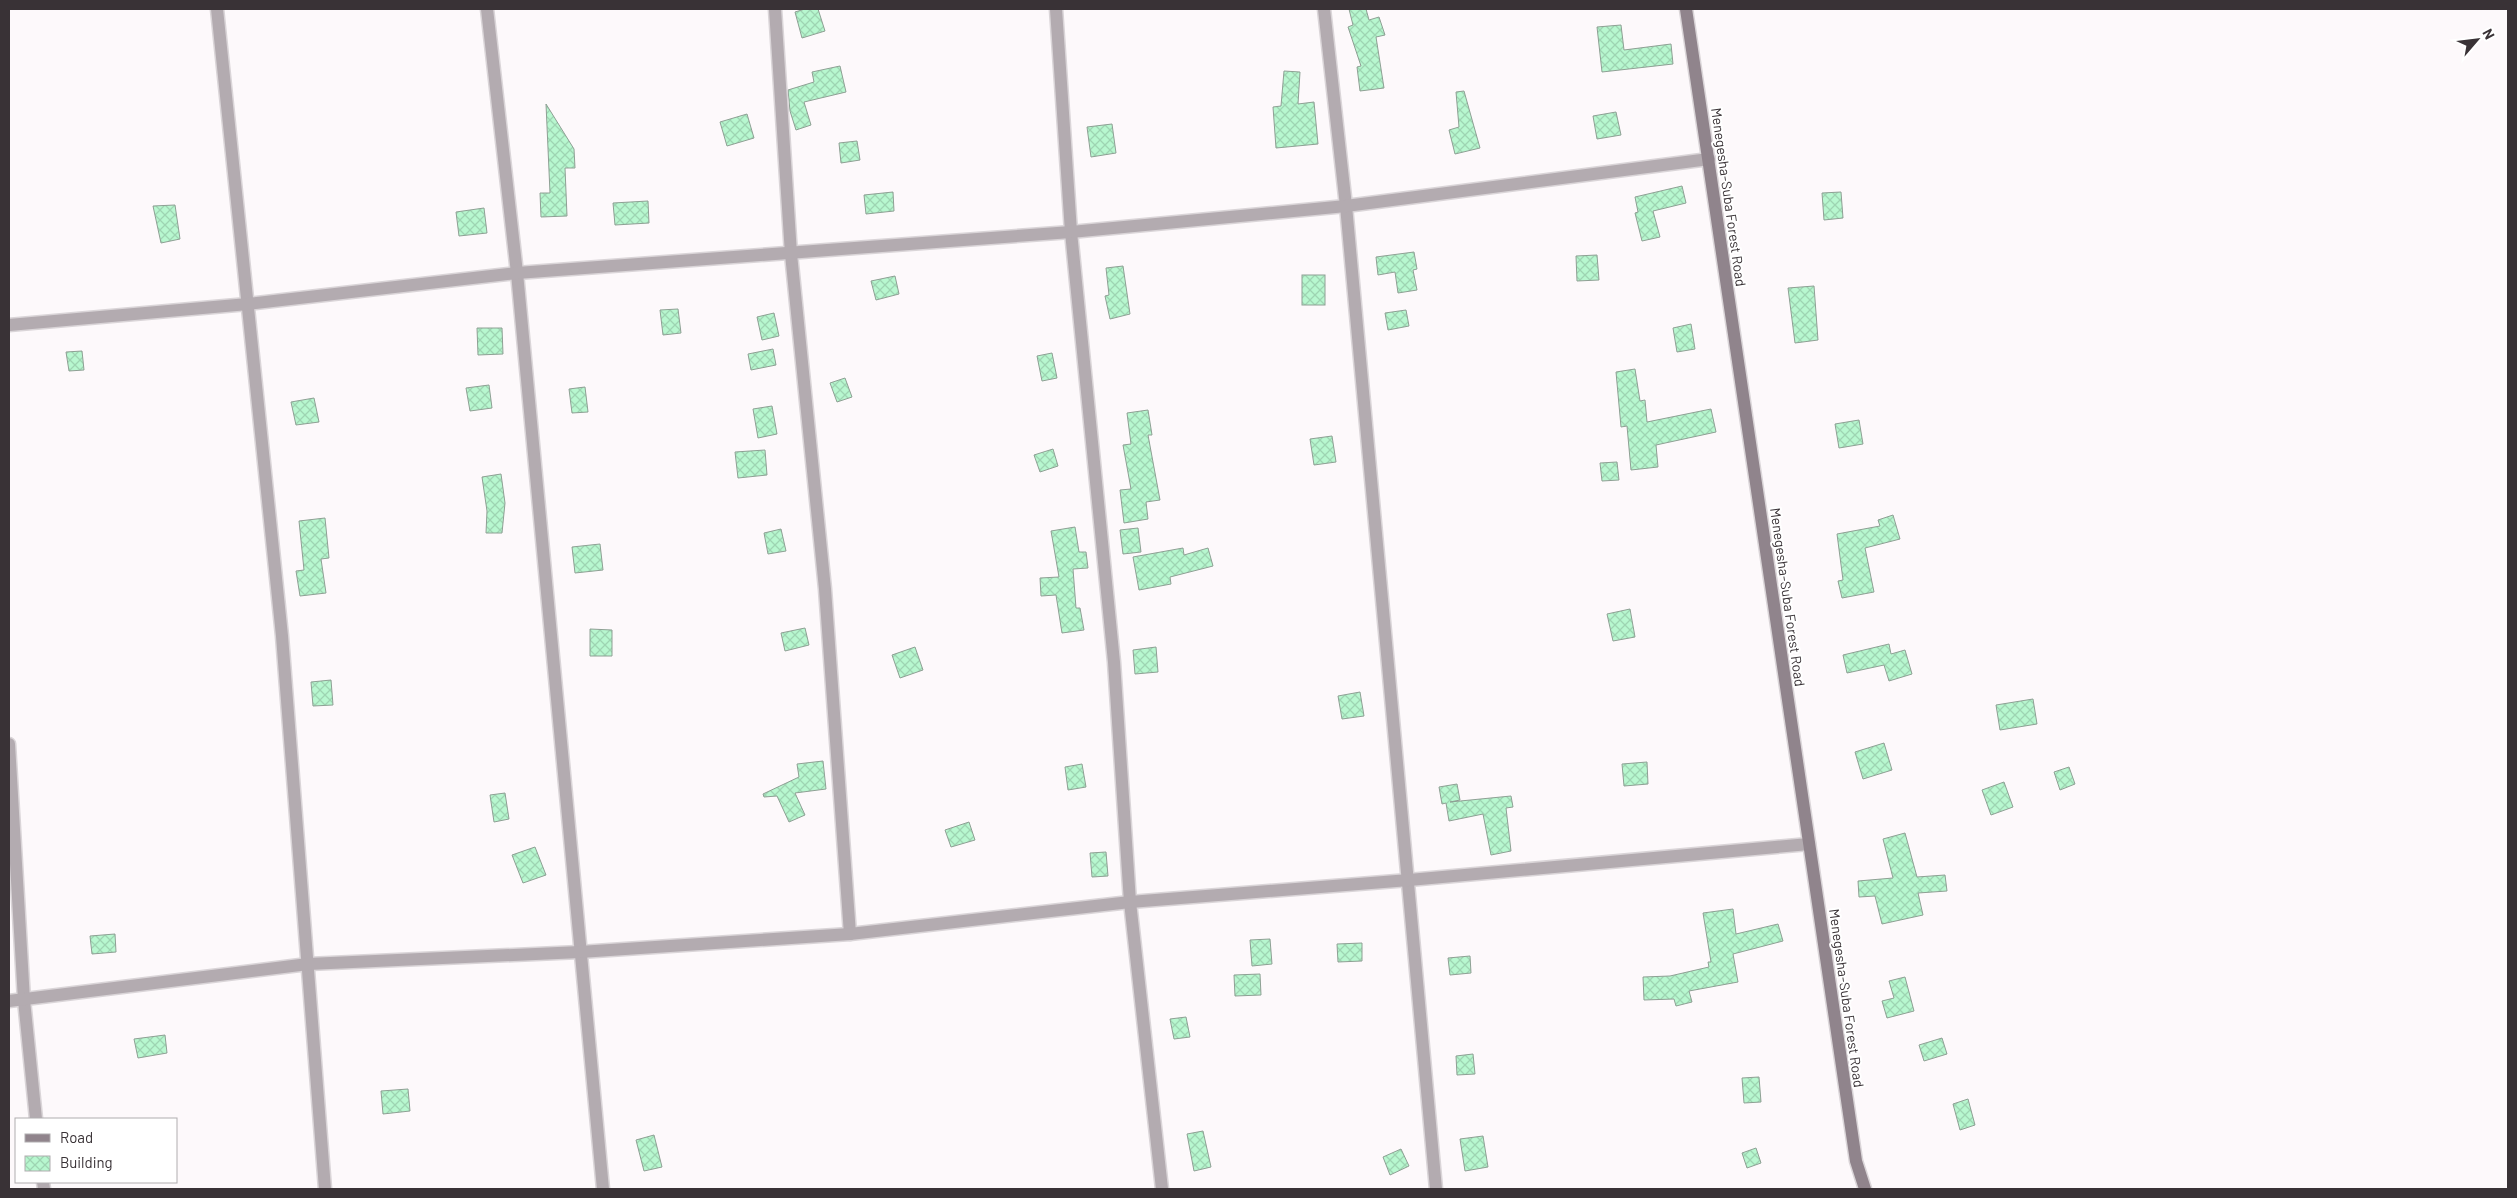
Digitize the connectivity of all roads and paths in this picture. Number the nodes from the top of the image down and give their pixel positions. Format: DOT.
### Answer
graph roads {
  1 [pos="217,9"];
  2 [pos="487,9"];
  3 [pos="775,9"];
  4 [pos="1056,9"];
  5 [pos="1324,9"];
  6 [pos="1686,9"];
  7 [pos="1709,160"];
  8 [pos="1346,206"];
  9 [pos="1071,232"];
  10 [pos="792,254"];
  11 [pos="517,273"];
  12 [pos="248,304"];
  13 [pos="9,325"];
  14 [pos="9,744"];
  15 [pos="1809,844"];
  16 [pos="1410,880"];
  17 [pos="1130,902"];
  18 [pos="850,934"];
  19 [pos="580,952"];
  20 [pos="308,964"];
  21 [pos="24,1000"];
  22 [pos="9,1001"];
  23 [pos="36,1118"];
  24 [pos="325,1189"];
  25 [pos="603,1189"];
  26 [pos="1162,1189"];
  27 [pos="1436,1189"];
  28 [pos="1865,1189"];
  1 -- 12 [label="street"];
  2 -- 11 [label="street"];
  3 -- 10 [label="street"];
  4 -- 9 [label="street"];
  5 -- 8 [label="street"];
  6 -- 7 [label="street, Menegesha-Suba Forest Road"];
  7 -- 8 [label="street"];
  7 -- 15 [label="street, Menegesha-Suba Forest Road"];
  8 -- 9 [label="street"];
  8 -- 16 [label="street"];
  9 -- 10 [label="street"];
  9 -- 17 [label="street"];
  10 -- 11 [label="street"];
  10 -- 18 [label="street"];
  11 -- 12 [label="street"];
  11 -- 19 [label="street"];
  12 -- 13 [label="street"];
  12 -- 20 [label="street"];
  14 -- 21 [label="street"];
  15 -- 16 [label="street"];
  15 -- 28 [label="street, Menegesha-Suba Forest Road"];
  16 -- 17 [label="street"];
  16 -- 27 [label="street"];
  17 -- 18 [label="street"];
  17 -- 26 [label="street"];
  18 -- 19 [label="street"];
  19 -- 20 [label="street"];
  19 -- 25 [label="street"];
  20 -- 21 [label="street"];
  20 -- 24 [label="street"];
  21 -- 22 [label="street"];
  21 -- 23 [label="street"];
}
